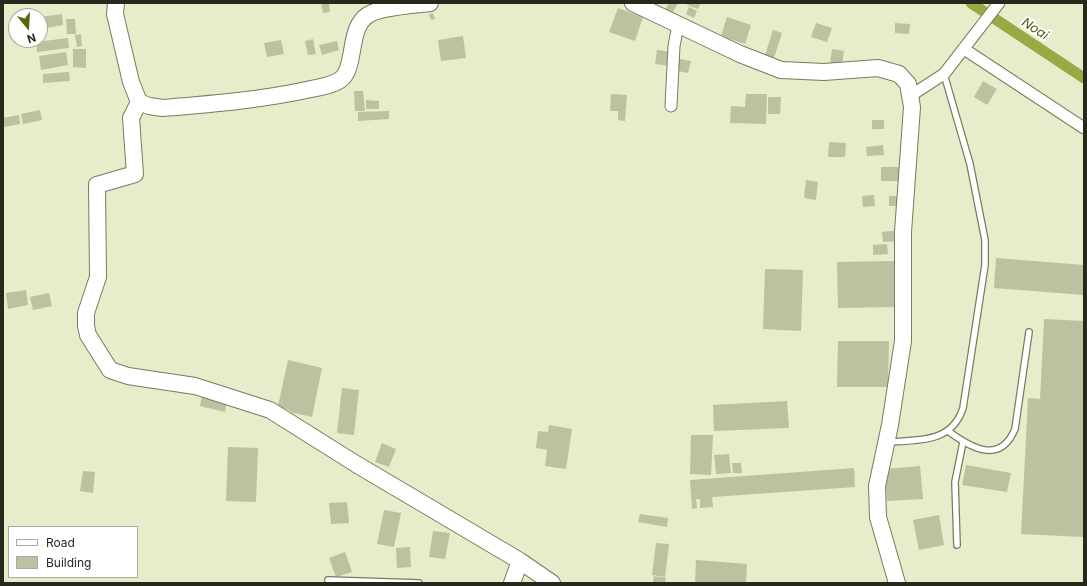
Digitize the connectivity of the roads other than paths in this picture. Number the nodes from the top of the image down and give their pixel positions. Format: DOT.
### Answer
graph roads {
  1 [pos="116,3"];
  2 [pos="430,3"];
  3 [pos="633,3"];
  4 [pos="999,3"];
  5 [pos="372,7"];
  6 [pos="678,25"];
  7 [pos="964,49"];
  8 [pos="944,74"];
  9 [pos="910,96"];
  10 [pos="139,102"];
  11 [pos="671,106"];
  12 [pos="1084,128"];
  13 [pos="1029,332"];
  14 [pos="948,431"];
  15 [pos="887,442"];
  16 [pos="963,442"];
  17 [pos="957,545"];
  18 [pos="520,561"];
  19 [pos="328,580"];
  20 [pos="419,583"];
  21 [pos="512,583"];
  22 [pos="552,583"];
  23 [pos="897,583"];
  1 -- 10 [label="street"];
  2 -- 5 [label="street"];
  3 -- 6 [label="street"];
  4 -- 7 [label="street"];
  5 -- 10 [label="street"];
  6 -- 9 [label="street"];
  6 -- 11 [label="street"];
  7 -- 8 [label="street"];
  7 -- 12 [label="street"];
  8 -- 9 [label="street"];
  8 -- 14 [label="lane"];
  9 -- 15 [label="street"];
  10 -- 18 [label="street"];
  13 -- 16 [label="lane"];
  14 -- 15 [label="lane"];
  14 -- 16 [label="lane"];
  15 -- 23 [label="street"];
  16 -- 17 [label="lane"];
  18 -- 21 [label="street"];
  18 -- 22 [label="street"];
  19 -- 20 [label="lane"];
}
